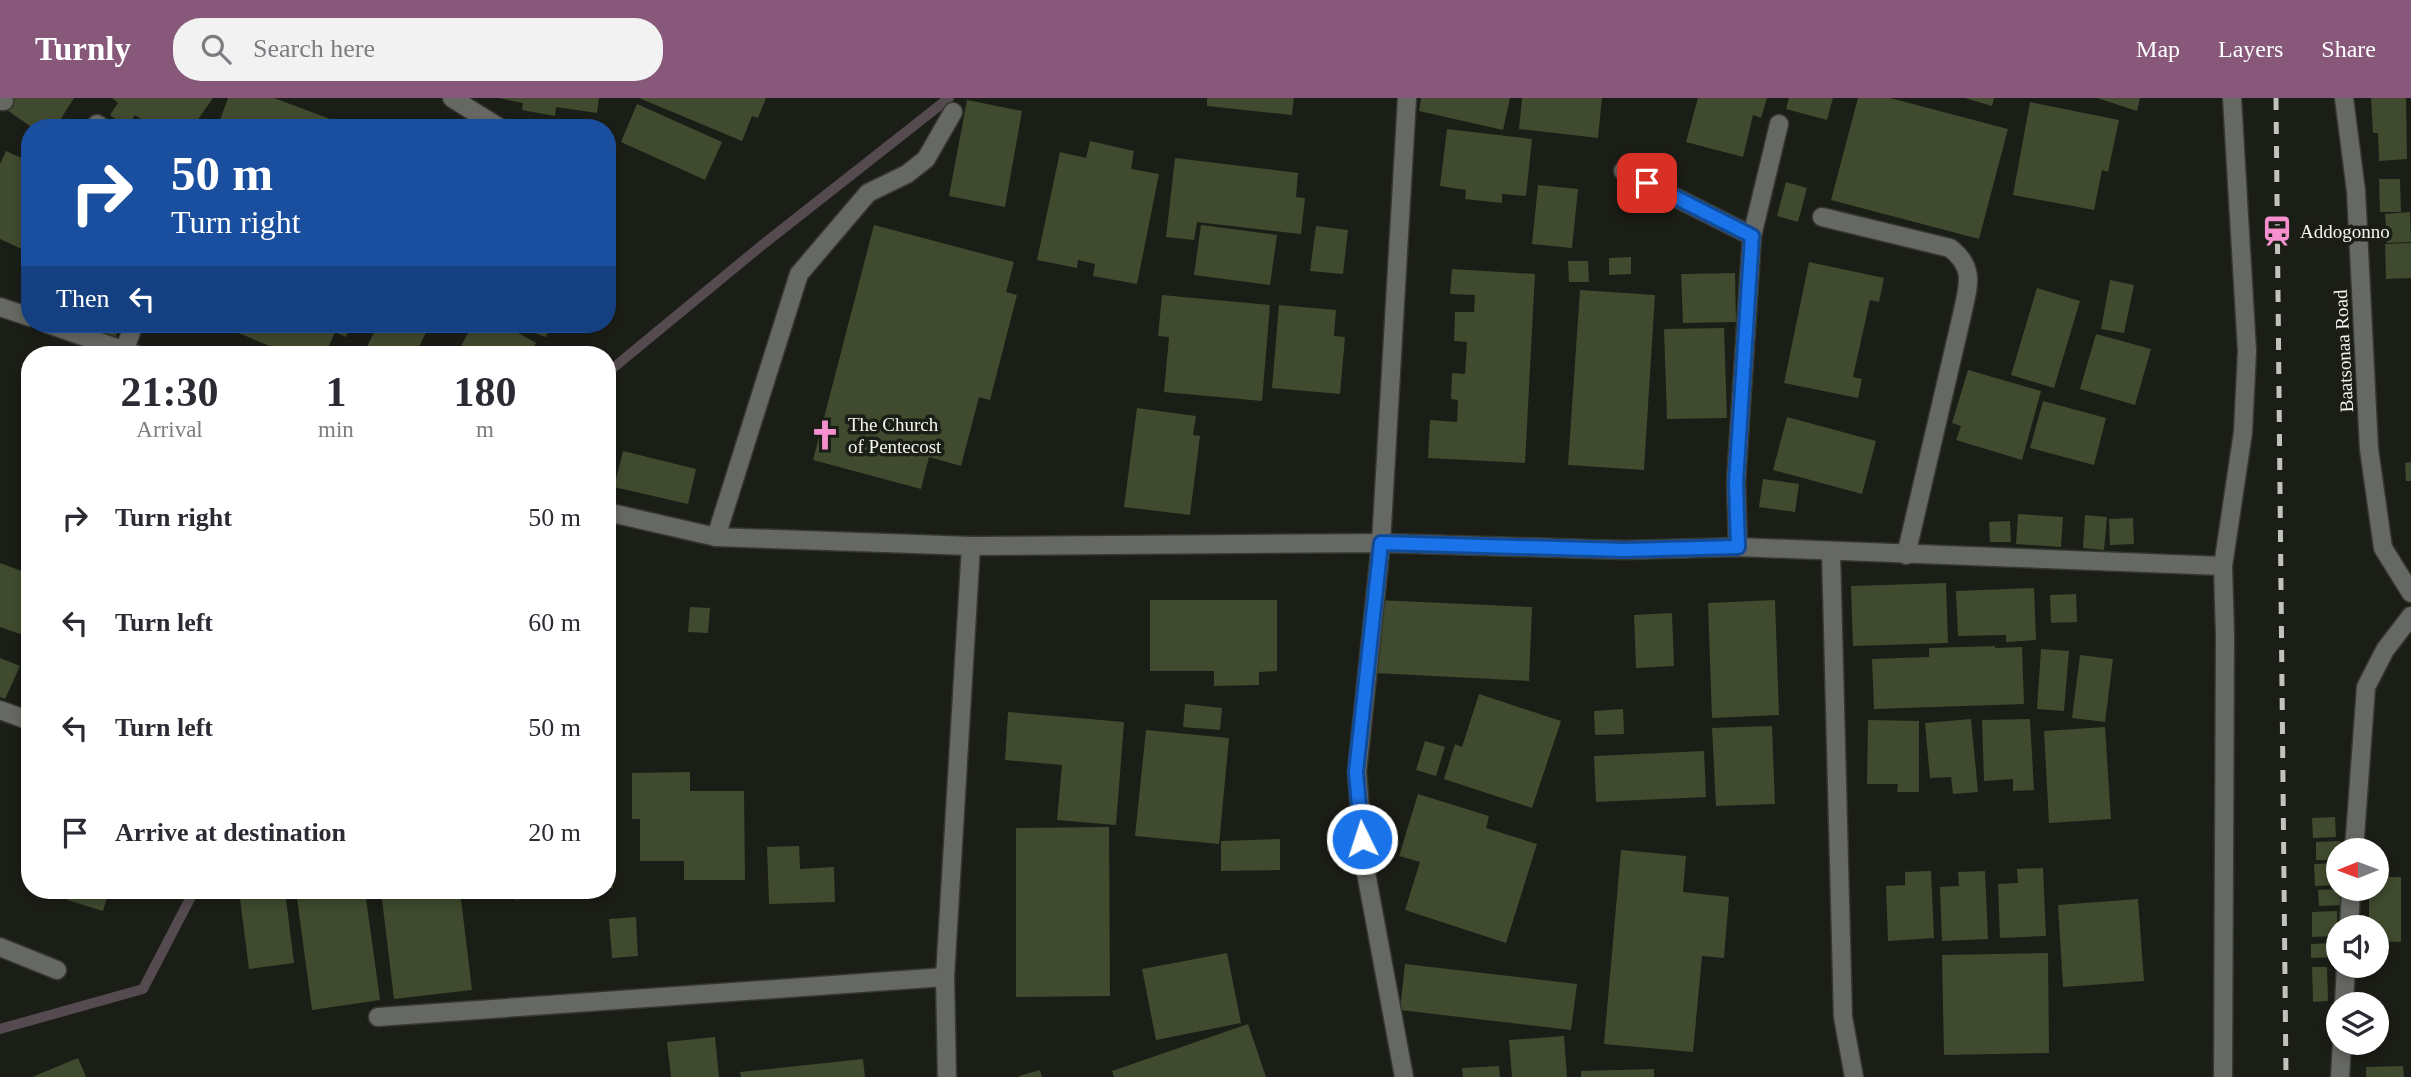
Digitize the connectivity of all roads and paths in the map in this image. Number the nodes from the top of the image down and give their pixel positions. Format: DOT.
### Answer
graph roads {
  1 [pos="453,98"];
  2 [pos="1407,98"];
  3 [pos="2232,98"];
  4 [pos="2344,98"];
  5 [pos="953,112"];
  6 [pos="486,119"];
  7 [pos="1779,124"];
  8 [pos="1623,171"];
  9 [pos="1822,217"];
  10 [pos="1752,236"];
  11 [pos="0,307"];
  12 [pos="21,314"];
  13 [pos="74,333"];
  14 [pos="111,346"];
  15 [pos="616,514"];
  16 [pos="716,537"];
  17 [pos="1381,543"];
  18 [pos="971,546"];
  19 [pos="1738,547"];
  20 [pos="1831,552"];
  21 [pos="1906,555"];
  22 [pos="2223,566"];
  23 [pos="2411,593"];
  24 [pos="2411,616"];
  25 [pos="0,710"];
  26 [pos="21,718"];
  27 [pos="2355,838"];
  28 [pos="0,947"];
  29 [pos="57,970"];
  30 [pos="945,977"];
  31 [pos="378,1017"];
  32 [pos="2341,1055"];
  33 [pos="947,1077"];
  34 [pos="1404,1077"];
  35 [pos="1854,1077"];
  36 [pos="2223,1077"];
  37 [pos="2340,1077"];
  1 -- 6 [label="street"];
  2 -- 17 [label="street"];
  3 -- 22 [label="street"];
  4 -- 23 [label="street, Baatsonaa Road"];
  5 -- 16 [label="street"];
  7 -- 10 [label="street"];
  8 -- 10 [label="street"];
  9 -- 21 [label="street"];
  10 -- 19 [label="street"];
  11 -- 12 [label="street"];
  13 -- 14 [label="street"];
  15 -- 16 [label="street"];
  16 -- 18 [label="street"];
  17 -- 18 [label="street"];
  17 -- 19 [label="street"];
  17 -- 34 [label="street"];
  18 -- 30 [label="street"];
  19 -- 20 [label="street"];
  20 -- 21 [label="street"];
  20 -- 35 [label="street"];
  21 -- 22 [label="street"];
  22 -- 36 [label="street"];
  24 -- 27 [label="street"];
  25 -- 26 [label="street"];
  28 -- 29 [label="street"];
  30 -- 31 [label="street"];
  30 -- 33 [label="street"];
  32 -- 37 [label="street"];
}
